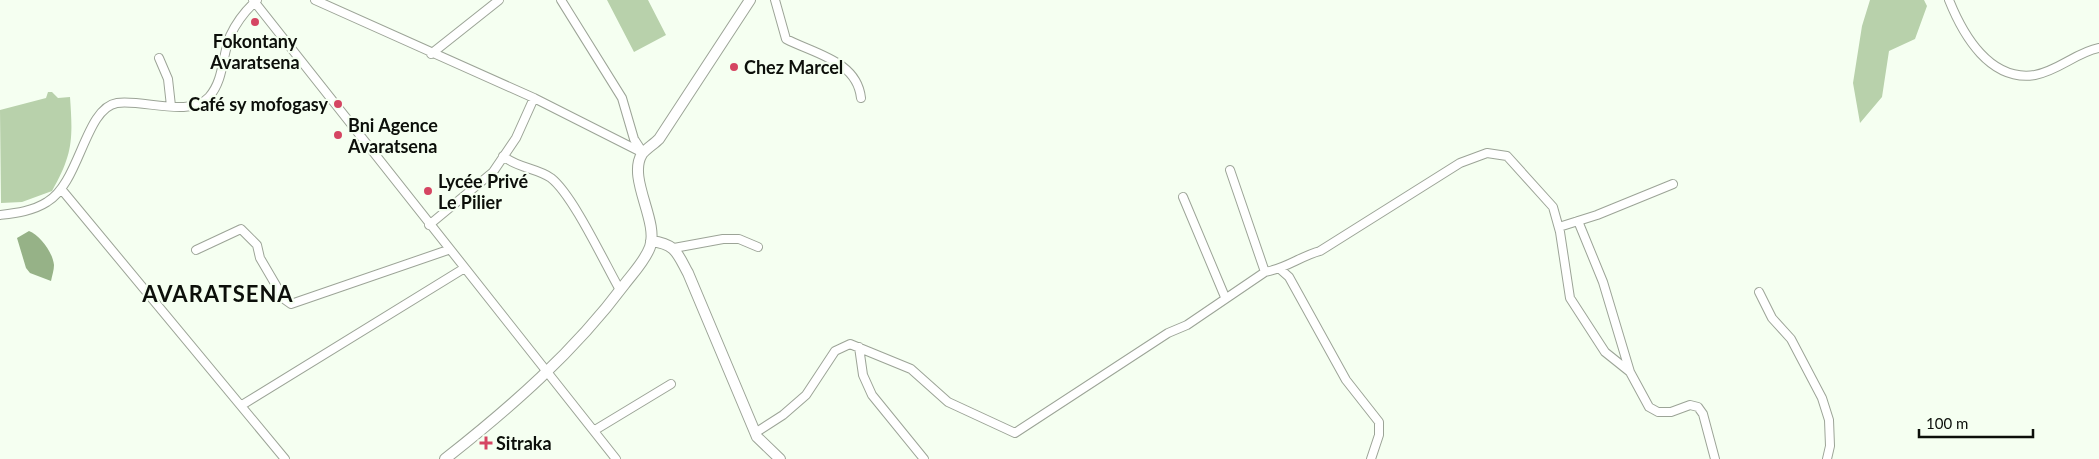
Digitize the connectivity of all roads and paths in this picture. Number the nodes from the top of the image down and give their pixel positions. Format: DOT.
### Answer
graph roads {
  1 [pos="315,0"];
  2 [pos="499,0"];
  3 [pos="561,0"];
  4 [pos="750,0"];
  5 [pos="775,0"];
  6 [pos="1949,0"];
  7 [pos="255,1"];
  8 [pos="2099,48"];
  9 [pos="430,54"];
  10 [pos="159,58"];
  11 [pos="534,98"];
  12 [pos="861,98"];
  13 [pos="171,106"];
  14 [pos="643,153"];
  15 [pos="503,156"];
  16 [pos="1230,170"];
  17 [pos="1673,184"];
  18 [pos="62,190"];
  19 [pos="1182,197"];
  20 [pos="0,215"];
  21 [pos="1578,221"];
  22 [pos="429,225"];
  23 [pos="1559,227"];
  24 [pos="650,241"];
  25 [pos="758,247"];
  26 [pos="674,248"];
  27 [pos="196,250"];
  28 [pos="448,250"];
  29 [pos="463,269"];
  30 [pos="1280,269"];
  31 [pos="1265,272"];
  32 [pos="620,290"];
  33 [pos="1759,292"];
  34 [pos="1225,297"];
  35 [pos="859,347"];
  36 [pos="547,371"];
  37 [pos="1630,372"];
  38 [pos="672,384"];
  39 [pos="242,405"];
  40 [pos="595,430"];
  41 [pos="755,433"];
  42 [pos="778,458"];
  43 [pos="285,459"];
  44 [pos="445,459"];
  45 [pos="616,459"];
  46 [pos="924,459"];
  47 [pos="1372,459"];
  48 [pos="1715,459"];
  49 [pos="1827,459"];
  1 -- 9 [label="street"];
  2 -- 9 [label="street"];
  3 -- 14 [label="street"];
  4 -- 14 [label="main road"];
  5 -- 12 [label="street"];
  6 -- 8 [label="street"];
  7 -- 13 [label="street"];
  7 -- 22 [label="street"];
  9 -- 11 [label="street"];
  10 -- 13 [label="street"];
  11 -- 14 [label="street"];
  11 -- 15 [label="street"];
  13 -- 18 [label="street"];
  14 -- 24 [label="main road"];
  15 -- 22 [label="street"];
  15 -- 32 [label="street"];
  16 -- 31 [label="street"];
  17 -- 21 [label="street"];
  18 -- 20 [label="street"];
  18 -- 39 [label="street"];
  19 -- 34 [label="street"];
  21 -- 23 [label="street"];
  21 -- 37 [label="street"];
  22 -- 28 [label="street"];
  23 -- 30 [label="street"];
  23 -- 37 [label="street"];
  24 -- 26 [label="main road"];
  24 -- 32 [label="main road"];
  25 -- 26 [label="street"];
  26 -- 41 [label="main road"];
  27 -- 28 [label="street"];
  28 -- 29 [label="street"];
  29 -- 36 [label="street"];
  29 -- 39 [label="street"];
  30 -- 31 [label="street"];
  30 -- 47 [label="street"];
  31 -- 34 [label="street"];
  32 -- 36 [label="main road"];
  33 -- 49 [label="street"];
  34 -- 35 [label="street"];
  35 -- 41 [label="street"];
  35 -- 46 [label="street"];
  36 -- 40 [label="street"];
  36 -- 44 [label="main road"];
  37 -- 48 [label="street"];
  38 -- 40 [label="street"];
  39 -- 43 [label="street"];
  40 -- 45 [label="street"];
  41 -- 42 [label="main road"];
}
